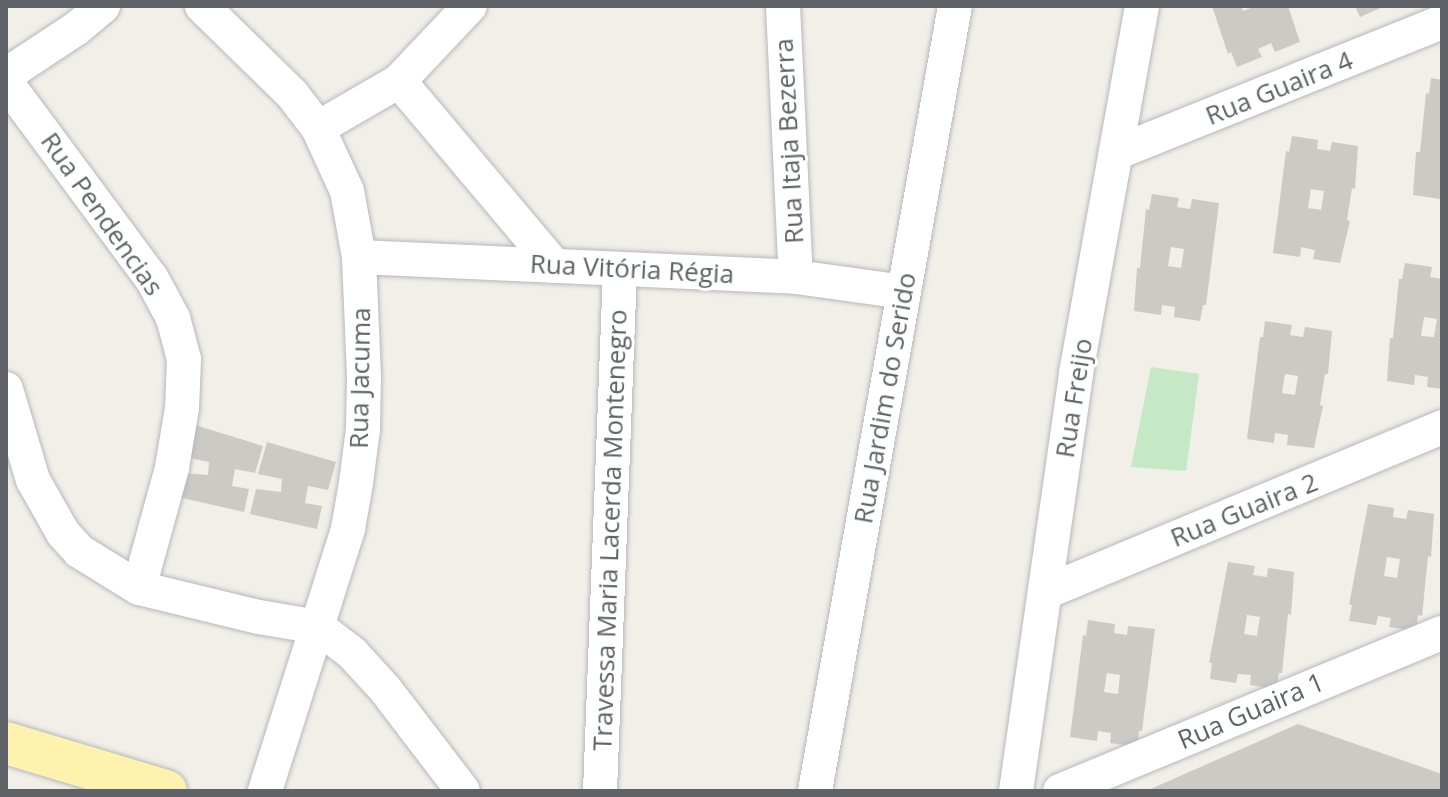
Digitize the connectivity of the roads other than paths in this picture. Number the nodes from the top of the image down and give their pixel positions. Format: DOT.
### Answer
graph roads {
  1 [pos="202,6"];
  2 [pos="470,6"];
  3 [pos="783,6"];
  4 [pos="955,6"];
  5 [pos="1142,6"];
  6 [pos="101,7"];
  7 [pos="1442,22"];
  8 [pos="6,75"];
  9 [pos="399,81"];
  10 [pos="6,82"];
  11 [pos="318,128"];
  12 [pos="1116,153"];
  13 [pos="359,257"];
  14 [pos="555,266"];
  15 [pos="620,270"];
  16 [pos="796,277"];
  17 [pos="904,292"];
  18 [pos="6,389"];
  19 [pos="1442,427"];
  20 [pos="139,588"];
  21 [pos="1046,592"];
  22 [pos="318,627"];
  23 [pos="1442,633"];
  24 [pos="6,743"];
  25 [pos="6,772"];
  26 [pos="65,791"];
  27 [pos="166,791"];
  28 [pos="265,791"];
  29 [pos="463,791"];
  30 [pos="600,791"];
  31 [pos="815,791"];
  32 [pos="1016,791"];
  33 [pos="1060,791"];
  1 -- 11 [label="street, Rua Jacuma"];
  2 -- 9 [label="street"];
  3 -- 16 [label="street, Rua Itaja Bezerra"];
  4 -- 17 [label="street, Rua Jardim do Serido"];
  5 -- 12 [label="street, Rua Freijo"];
  6 -- 8 [label="street"];
  7 -- 12 [label="street, Rua Guaira 4"];
  9 -- 11 [label="street"];
  9 -- 14 [label="street"];
  10 -- 20 [label="street, Rua Pendencias"];
  11 -- 13 [label="street, Rua Jacuma"];
  12 -- 21 [label="street, Rua Freijo"];
  13 -- 14 [label="street, Rua Vitória Régia"];
  13 -- 22 [label="street, Rua Jacuma"];
  14 -- 15 [label="street, Rua Vitória Régia"];
  15 -- 16 [label="street, Rua Vitória Régia"];
  15 -- 30 [label="street, Travessa Maria Lacerda Montenegro"];
  16 -- 17 [label="street, Rua Vitória Régia"];
  17 -- 31 [label="street, Rua Jardim do Serido"];
  18 -- 20 [label="street"];
  19 -- 21 [label="street, Rua Guaira 2"];
  20 -- 22 [label="street"];
  21 -- 32 [label="street, Rua Freijo"];
  22 -- 28 [label="street, Rua Jacuma"];
  22 -- 29 [label="street"];
  23 -- 33 [label="street, Rua Guaira 1"];
  24 -- 27 [label="main road"];
  25 -- 26 [label="main road"];
}
